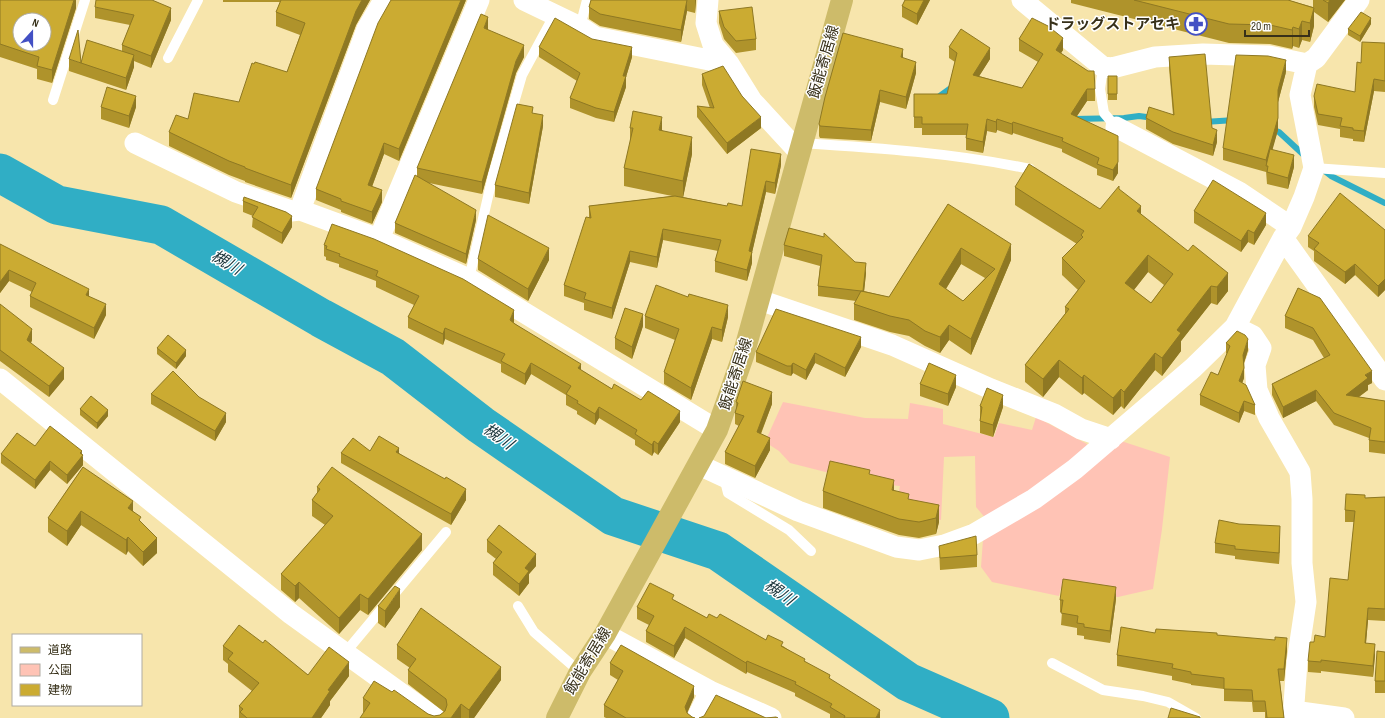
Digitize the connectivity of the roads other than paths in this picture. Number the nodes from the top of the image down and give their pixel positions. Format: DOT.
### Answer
graph roads {
  1 [pos="85,0"];
  2 [pos="198,0"];
  3 [pos="384,0"];
  4 [pos="479,0"];
  5 [pos="524,0"];
  6 [pos="587,0"];
  7 [pos="708,0"];
  8 [pos="842,0"];
  9 [pos="1022,0"];
  10 [pos="1358,0"];
  11 [pos="555,14"];
  12 [pos="580,27"];
  13 [pos="168,58"];
  14 [pos="729,64"];
  15 [pos="1307,64"];
  16 [pos="1103,67"];
  17 [pos="53,100"];
  18 [pos="1116,127"];
  19 [pos="135,143"];
  20 [pos="800,147"];
  21 [pos="1314,168"];
  22 [pos="1030,169"];
  23 [pos="1385,173"];
  24 [pos="300,210"];
  25 [pos="1287,232"];
  26 [pos="380,239"];
  27 [pos="469,279"];
  28 [pos="759,300"];
  29 [pos="1235,327"];
  30 [pos="0,379"];
  31 [pos="1385,380"];
  32 [pos="717,430"];
  33 [pos="1111,439"];
  34 [pos="699,465"];
  35 [pos="724,477"];
  36 [pos="446,532"];
  37 [pos="811,551"];
  38 [pos="518,606"];
  39 [pos="605,634"];
  40 [pos="345,653"];
  41 [pos="1052,663"];
  42 [pos="580,672"];
  43 [pos="710,691"];
  44 [pos="1293,714"];
  45 [pos="435,718"];
  46 [pos="557,718"];
  47 [pos="696,718"];
  48 [pos="771,718"];
  49 [pos="1196,718"];
  50 [pos="1344,718"];
  1 -- 17 [label="lane"];
  2 -- 13 [label="lane"];
  3 -- 24 [label="street"];
  4 -- 26 [label="street"];
  5 -- 11 [label="street"];
  6 -- 12 [label="lane"];
  7 -- 14 [label="street"];
  8 -- 20 [label="main road, 飯能寄居線"];
  9 -- 16 [label="street"];
  10 -- 15 [label="street"];
  11 -- 12 [label="street"];
  11 -- 27 [label="lane"];
  12 -- 14 [label="street"];
  14 -- 20 [label="street"];
  15 -- 16 [label="street"];
  15 -- 21 [label="street"];
  16 -- 18 [label="lane"];
  18 -- 25 [label="street"];
  19 -- 24 [label="street"];
  20 -- 22 [label="lane"];
  20 -- 28 [label="main road, 飯能寄居線"];
  21 -- 23 [label="lane"];
  21 -- 25 [label="street"];
  24 -- 26 [label="street"];
  25 -- 29 [label="street"];
  25 -- 31 [label="street"];
  26 -- 27 [label="street"];
  27 -- 32 [label="street"];
  28 -- 32 [label="main road, 飯能寄居線"];
  28 -- 33 [label="street"];
  29 -- 33 [label="street"];
  29 -- 44 [label="street"];
  30 -- 40 [label="street"];
  32 -- 34 [label="main road, 飯能寄居線"];
  33 -- 35 [label="street"];
  34 -- 35 [label="street"];
  34 -- 39 [label="main road, 飯能寄居線"];
  35 -- 37 [label="lane"];
  36 -- 40 [label="lane"];
  38 -- 42 [label="lane"];
  39 -- 42 [label="main road, 飯能寄居線"];
  39 -- 43 [label="street"];
  40 -- 45 [label="street"];
  41 -- 49 [label="lane"];
  42 -- 46 [label="main road, 飯能寄居線"];
  43 -- 47 [label="street"];
  43 -- 48 [label="street"];
  44 -- 50 [label="street"];
}
